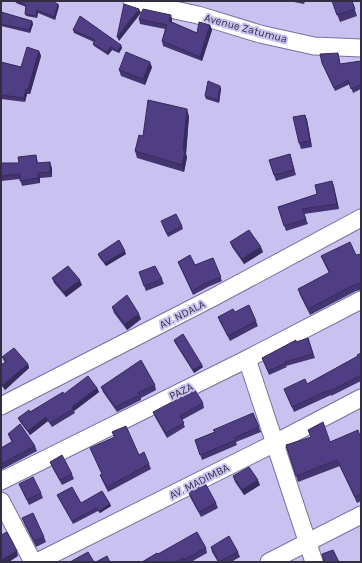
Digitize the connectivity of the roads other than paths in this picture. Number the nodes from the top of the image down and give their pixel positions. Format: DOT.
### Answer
graph roads {
  1 [pos="132,1"];
  2 [pos="361,48"];
  3 [pos="361,218"];
  4 [pos="361,300"];
  5 [pos="248,358"];
  6 [pos="361,398"];
  7 [pos="1,406"];
  8 [pos="275,443"];
  9 [pos="1,481"];
  10 [pos="1,501"];
  11 [pos="361,515"];
  12 [pos="308,542"];
  13 [pos="33,562"];
  14 [pos="37,562"];
  15 [pos="269,562"];
  16 [pos="314,562"];
  1 -- 2 [label="street, Avenue Zatumua"];
  3 -- 7 [label="street, AV. NDALA"];
  4 -- 5 [label="street, PAZA"];
  5 -- 8 [label="street"];
  5 -- 9 [label="street, PAZA"];
  6 -- 8 [label="street, AV. MADIMBA"];
  8 -- 12 [label="street"];
  8 -- 14 [label="street, AV. MADIMBA"];
  10 -- 13 [label="street"];
  11 -- 12 [label="street"];
  12 -- 15 [label="street"];
  12 -- 16 [label="street"];
}
